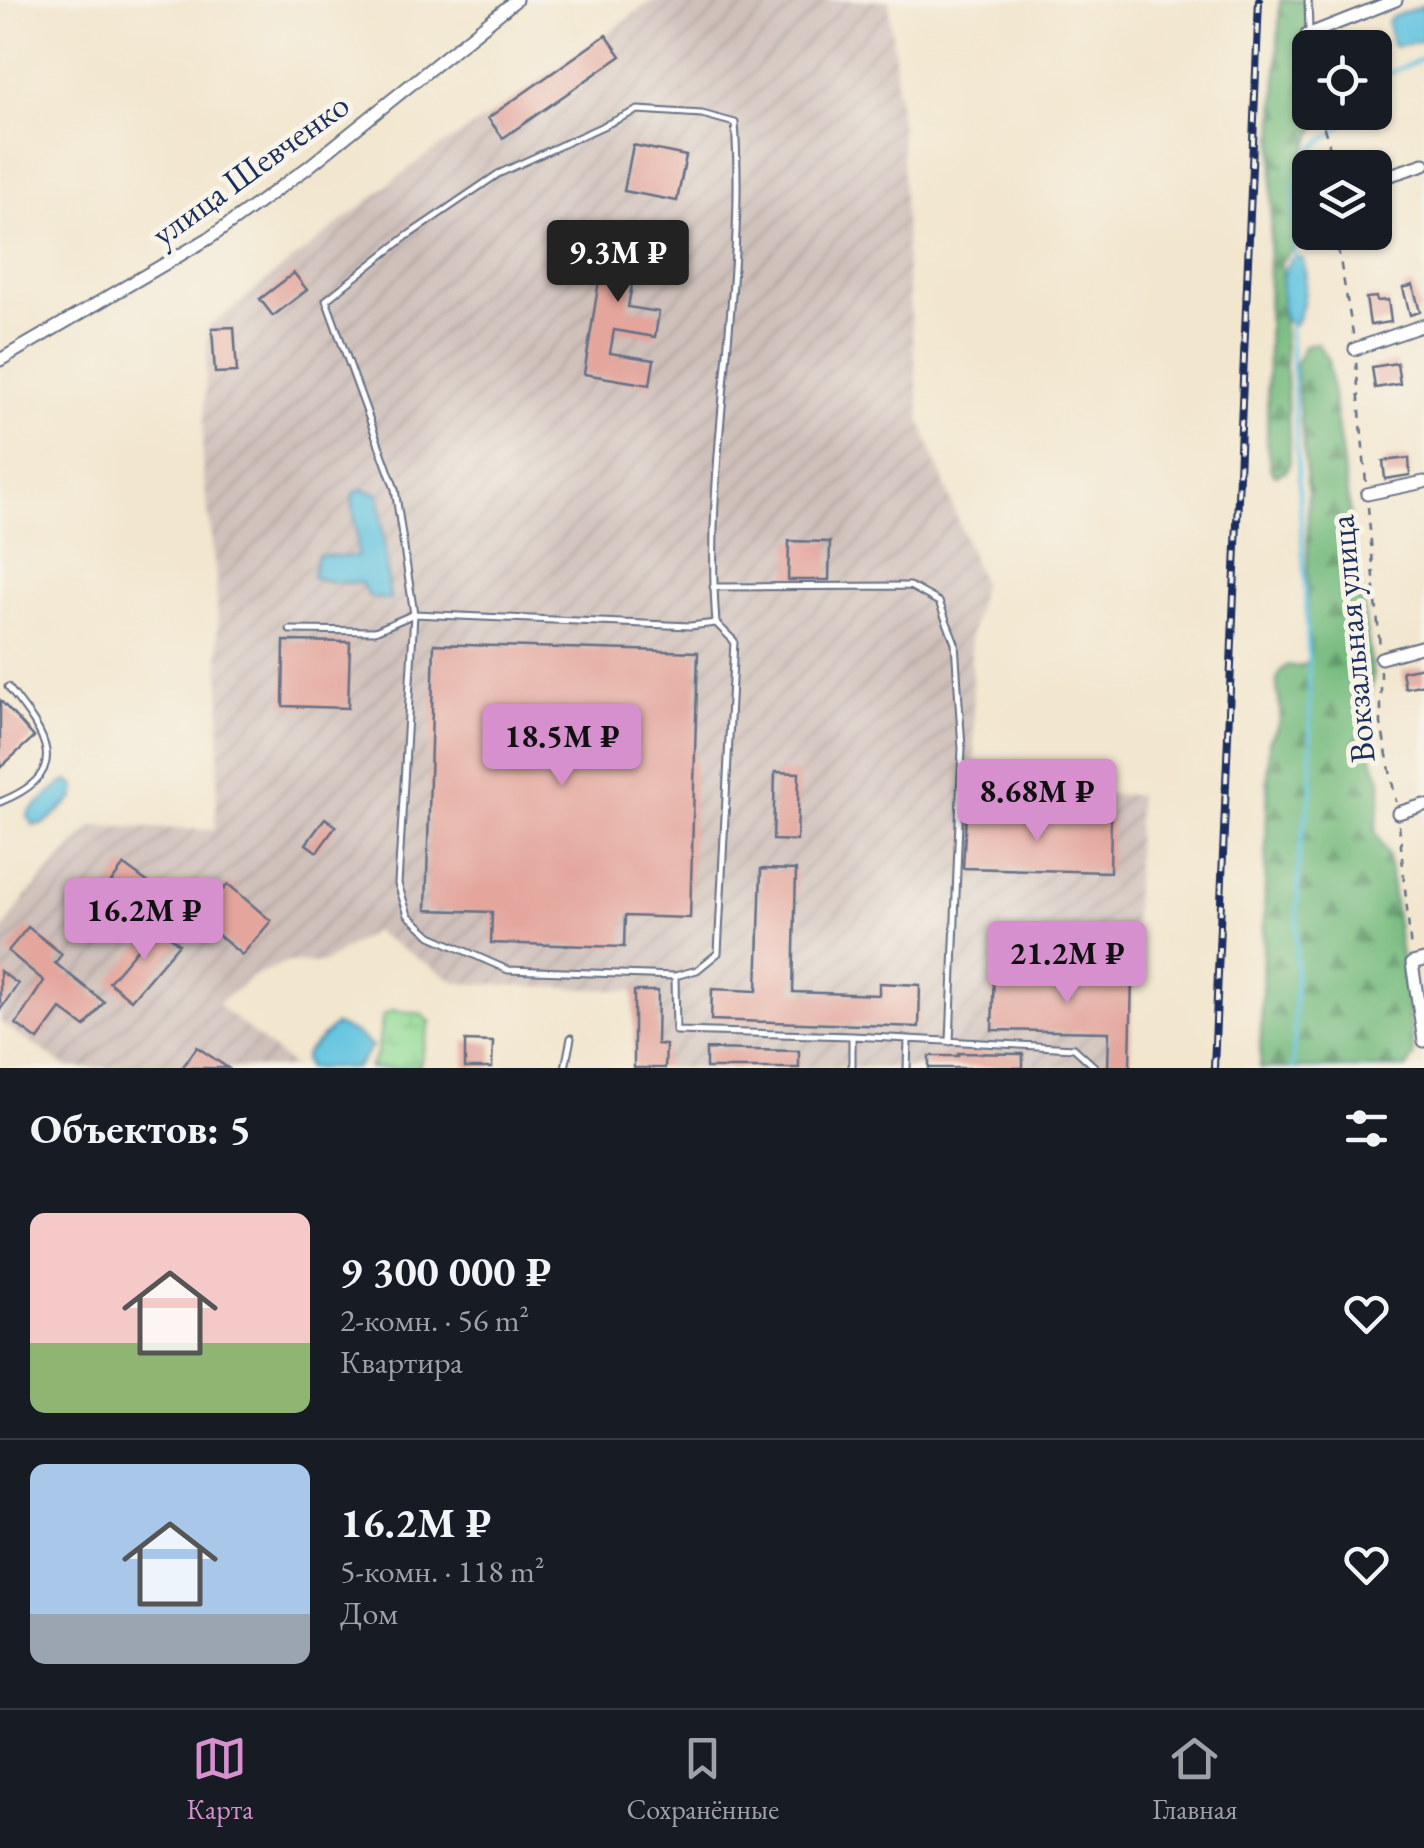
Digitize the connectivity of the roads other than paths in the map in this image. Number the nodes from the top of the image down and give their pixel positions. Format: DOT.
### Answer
graph roads {
  1 [pos="516,0"];
  2 [pos="1308,0"];
  3 [pos="1396,0"];
  4 [pos="1307,30"];
  5 [pos="1317,30"];
  6 [pos="1424,164"];
  7 [pos="1392,174"];
  8 [pos="1424,325"];
  9 [pos="1356,349"];
  10 [pos="0,360"];
  11 [pos="1424,482"];
  12 [pos="1367,494"];
  13 [pos="713,587"];
  14 [pos="414,614"];
  15 [pos="716,622"];
  16 [pos="290,630"];
  17 [pos="1424,646"];
  18 [pos="1381,658"];
  19 [pos="8,687"];
  20 [pos="0,802"];
  21 [pos="1424,804"];
  22 [pos="1398,814"];
  23 [pos="1418,961"];
  24 [pos="675,976"];
  25 [pos="852,1036"];
  26 [pos="570,1038"];
  27 [pos="908,1040"];
  28 [pos="950,1042"];
  29 [pos="1424,1042"];
  30 [pos="566,1068"];
  31 [pos="852,1068"];
  32 [pos="907,1068"];
  33 [pos="1096,1068"];
  1 -- 10 [label="street, улица Шевченко"];
  2 -- 4 [label="lane"];
  3 -- 5 [label="street"];
  6 -- 7 [label="street"];
  8 -- 9 [label="street"];
  11 -- 12 [label="street"];
  13 -- 14 [label="lane"];
  13 -- 15 [label="lane"];
  13 -- 28 [label="lane"];
  14 -- 15 [label="lane"];
  14 -- 16 [label="lane"];
  14 -- 24 [label="lane"];
  15 -- 24 [label="lane"];
  17 -- 18 [label="street"];
  19 -- 20 [label="lane"];
  21 -- 22 [label="street"];
  23 -- 29 [label="street"];
  24 -- 25 [label="lane"];
  25 -- 27 [label="lane"];
  25 -- 31 [label="lane"];
  26 -- 30 [label="lane"];
  27 -- 28 [label="lane"];
  27 -- 32 [label="lane"];
  28 -- 33 [label="lane"];
}
